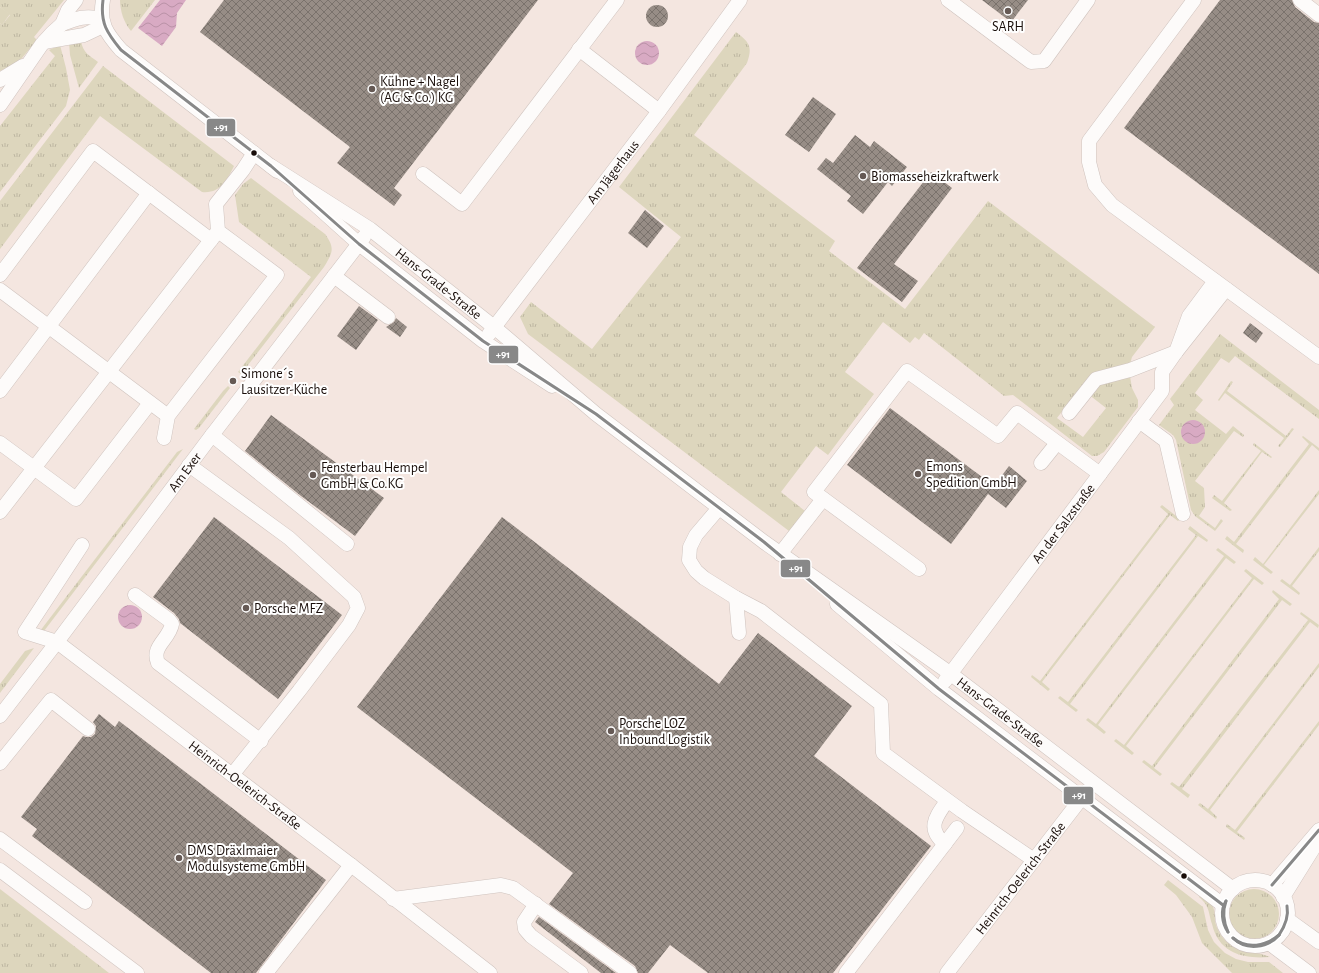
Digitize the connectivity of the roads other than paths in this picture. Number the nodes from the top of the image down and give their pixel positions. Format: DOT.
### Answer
graph roads {
  1 [pos="76,0"];
  2 [pos="103,0"];
  3 [pos="616,0"];
  4 [pos="740,0"];
  5 [pos="948,0"];
  6 [pos="1088,0"];
  7 [pos="1194,0"];
  8 [pos="1300,0"];
  9 [pos="1319,14"];
  10 [pos="103,22"];
  11 [pos="62,24"];
  12 [pos="44,42"];
  13 [pos="579,49"];
  14 [pos="28,62"];
  15 [pos="0,80"];
  16 [pos="0,105"];
  17 [pos="659,111"];
  18 [pos="254,153"];
  19 [pos="271,166"];
  20 [pos="423,174"];
  21 [pos="149,193"];
  22 [pos="370,229"];
  23 [pos="215,236"];
  24 [pos="359,244"];
  25 [pos="0,275"];
  26 [pos="334,276"];
  27 [pos="1221,285"];
  28 [pos="0,290"];
  29 [pos="388,317"];
  30 [pos="49,326"];
  31 [pos="494,327"];
  32 [pos="483,341"];
  33 [pos="1176,352"];
  34 [pos="1319,357"];
  35 [pos="109,372"];
  36 [pos="0,391"];
  37 [pos="150,403"];
  38 [pos="1069,413"];
  39 [pos="596,414"];
  40 [pos="168,416"];
  41 [pos="1139,421"];
  42 [pos="212,435"];
  43 [pos="164,438"];
  44 [pos="0,443"];
  45 [pos="1057,443"];
  46 [pos="1041,463"];
  47 [pos="189,465"];
  48 [pos="34,468"];
  49 [pos="1100,474"];
  50 [pos="823,499"];
  51 [pos="719,508"];
  52 [pos="0,512"];
  53 [pos="1183,514"];
  54 [pos="764,542"];
  55 [pos="347,544"];
  56 [pos="82,545"];
  57 [pos="780,554"];
  58 [pos="920,569"];
  59 [pos="135,595"];
  60 [pos="736,598"];
  61 [pos="739,633"];
  62 [pos="57,642"];
  63 [pos="951,674"];
  64 [pos="939,690"];
  65 [pos="0,716"];
  66 [pos="88,729"];
  67 [pos="260,741"];
  68 [pos="0,763"];
  69 [pos="232,775"];
  70 [pos="1093,782"];
  71 [pos="1081,797"];
  72 [pos="947,801"];
  73 [pos="958,828"];
  74 [pos="1319,830"];
  75 [pos="0,839"];
  76 [pos="1319,839"];
  77 [pos="945,844"];
  78 [pos="1034,860"];
  79 [pos="351,865"];
  80 [pos="0,870"];
  81 [pos="1272,885"];
  82 [pos="1233,889"];
  83 [pos="1283,897"];
  84 [pos="393,899"];
  85 [pos="85,902"];
  86 [pos="536,904"];
  87 [pos="1223,905"];
  88 [pos="1287,919"];
  89 [pos="1319,942"];
  90 [pos="1269,944"];
  91 [pos="485,971"];
  92 [pos="137,973"];
  93 [pos="266,973"];
  94 [pos="581,973"];
  95 [pos="630,973"];
  96 [pos="846,973"];
  97 [pos="947,973"];
  98 [pos="1309,973"];
  1 -- 11 [label="street"];
  2 -- 10 [label="street"];
  3 -- 13 [label="street"];
  4 -- 17 [label="street, Am Jägerhaus"];
  5 -- 6 [label="street"];
  7 -- 27 [label="street"];
  8 -- 9 [label="street"];
  10 -- 11 [label="street"];
  10 -- 12 [label="street"];
  10 -- 18 [label="street, Hans-Grade-Straße"];
  11 -- 12 [label="street"];
  12 -- 14 [label="street"];
  13 -- 17 [label="street"];
  13 -- 20 [label="street"];
  14 -- 15 [label="street"];
  14 -- 16 [label="street"];
  17 -- 31 [label="street, Am Jägerhaus"];
  18 -- 19 [label="street, Hans-Grade-Straße"];
  18 -- 23 [label="street"];
  19 -- 22 [label="street, Hans-Grade-Straße"];
  19 -- 24 [label="street, Hans-Grade-Straße"];
  21 -- 23 [label="street"];
  21 -- 25 [label="street"];
  21 -- 30 [label="street"];
  22 -- 24 [label="street, Am Exer"];
  22 -- 31 [label="street, Hans-Grade-Straße"];
  23 -- 35 [label="street"];
  23 -- 40 [label="street"];
  24 -- 26 [label="street, Am Exer"];
  24 -- 32 [label="street, Hans-Grade-Straße"];
  26 -- 29 [label="street"];
  26 -- 42 [label="street, Am Exer"];
  27 -- 33 [label="street, An der Salzstraße"];
  27 -- 34 [label="street"];
  28 -- 30 [label="street"];
  30 -- 35 [label="street"];
  30 -- 36 [label="street"];
  31 -- 32 [label="street, Am Jägerhaus"];
  31 -- 39 [label="street, Hans-Grade-Straße"];
  32 -- 39 [label="street, Hans-Grade-Straße"];
  33 -- 38 [label="street"];
  33 -- 41 [label="street, An der Salzstraße"];
  35 -- 37 [label="street"];
  35 -- 48 [label="street"];
  37 -- 40 [label="street"];
  37 -- 48 [label="street"];
  39 -- 51 [label="street, Hans-Grade-Straße"];
  40 -- 43 [label="street"];
  41 -- 49 [label="street, An der Salzstraße"];
  41 -- 53 [label="street"];
  42 -- 47 [label="street, Am Exer"];
  42 -- 55 [label="street"];
  44 -- 48 [label="street"];
  45 -- 46 [label="street"];
  45 -- 49 [label="street"];
  45 -- 50 [label="street"];
  47 -- 62 [label="street, Am Exer"];
  47 -- 67 [label="street"];
  48 -- 52 [label="street"];
  49 -- 63 [label="street, An der Salzstraße"];
  50 -- 57 [label="street"];
  50 -- 58 [label="street"];
  51 -- 54 [label="street, Hans-Grade-Straße"];
  51 -- 60 [label="street"];
  54 -- 57 [label="street, Hans-Grade-Straße"];
  54 -- 64 [label="street, Hans-Grade-Straße"];
  56 -- 62 [label="street, Heinrich-Oelerich-Straße"];
  57 -- 63 [label="street, Hans-Grade-Straße"];
  59 -- 67 [label="street"];
  60 -- 61 [label="street"];
  60 -- 72 [label="street"];
  62 -- 65 [label="street, Am Exer"];
  62 -- 69 [label="street, Heinrich-Oelerich-Straße"];
  63 -- 64 [label="street, An der Salzstraße"];
  63 -- 70 [label="street, Hans-Grade-Straße"];
  64 -- 71 [label="street, Hans-Grade-Straße"];
  66 -- 68 [label="street"];
  67 -- 69 [label="street"];
  69 -- 79 [label="street, Heinrich-Oelerich-Straße"];
  70 -- 71 [label="street, Heinrich-Oelerich-Straße"];
  70 -- 82 [label="street, Hans-Grade-Straße"];
  71 -- 78 [label="street, Heinrich-Oelerich-Straße"];
  71 -- 87 [label="street, Hans-Grade-Straße"];
  72 -- 77 [label="street"];
  72 -- 78 [label="street"];
  73 -- 77 [label="street"];
  74 -- 81 [label="street"];
  75 -- 85 [label="street"];
  76 -- 83 [label="street"];
  77 -- 96 [label="street"];
  78 -- 97 [label="street, Heinrich-Oelerich-Straße"];
  79 -- 84 [label="street, Heinrich-Oelerich-Straße"];
  79 -- 93 [label="street"];
  80 -- 92 [label="street"];
  81 -- 82 [label="street"];
  81 -- 83 [label="street"];
  82 -- 87 [label="street"];
  83 -- 88 [label="street"];
  84 -- 86 [label="street"];
  84 -- 91 [label="street, Heinrich-Oelerich-Straße"];
  86 -- 94 [label="street"];
  86 -- 95 [label="street"];
  87 -- 90 [label="street"];
  88 -- 89 [label="street"];
  88 -- 90 [label="street"];
  90 -- 98 [label="street"];
}
